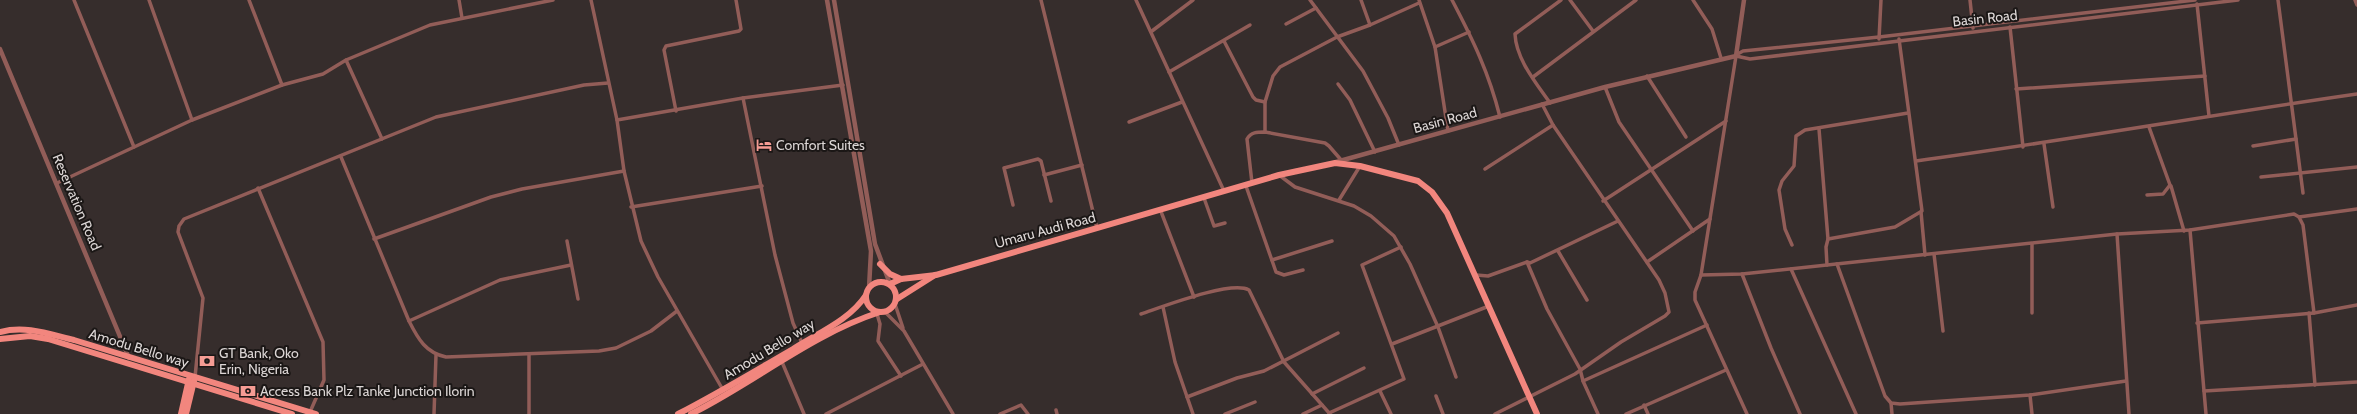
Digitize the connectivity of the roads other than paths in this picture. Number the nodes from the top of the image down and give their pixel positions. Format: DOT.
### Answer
graph roads {
  1 [pos="74,0"];
  2 [pos="149,0"];
  3 [pos="249,0"];
  4 [pos="459,0"];
  5 [pos="553,0"];
  6 [pos="591,0"];
  7 [pos="736,0"];
  8 [pos="827,0"];
  9 [pos="834,0"];
  10 [pos="1041,0"];
  11 [pos="1136,0"];
  12 [pos="1193,0"];
  13 [pos="1310,0"];
  14 [pos="1361,0"];
  15 [pos="1452,0"];
  16 [pos="1561,0"];
  17 [pos="1570,0"];
  18 [pos="1636,0"];
  19 [pos="1693,0"];
  20 [pos="1744,0"];
  21 [pos="1881,0"];
  22 [pos="1970,0"];
  23 [pos="2195,0"];
  24 [pos="2238,0"];
  25 [pos="2278,0"];
  26 [pos="2355,0"];
  27 [pos="1419,2"];
  28 [pos="2197,4"];
  29 [pos="2357,5"];
  30 [pos="1316,8"];
  31 [pos="2126,8"];
  32 [pos="2127,13"];
  33 [pos="462,18"];
  34 [pos="1286,24"];
  35 [pos="1250,25"];
  36 [pos="1370,25"];
  37 [pos="1972,26"];
  38 [pos="2010,27"];
  39 [pos="1152,31"];
  40 [pos="1973,31"];
  41 [pos="1469,32"];
  42 [pos="1593,32"];
  43 [pos="1337,37"];
  44 [pos="1880,39"];
  45 [pos="1899,39"];
  46 [pos="1224,41"];
  47 [pos="1435,47"];
  48 [pos="0,49"];
  49 [pos="1750,50"];
  50 [pos="1736,56"];
  51 [pos="1721,58"];
  52 [pos="1750,59"];
  53 [pos="346,60"];
  54 [pos="1169,72"];
  55 [pos="1647,76"];
  56 [pos="2205,76"];
  57 [pos="1533,78"];
  58 [pos="608,83"];
  59 [pos="1338,84"];
  60 [pos="282,85"];
  61 [pos="843,85"];
  62 [pos="1605,87"];
  63 [pos="2016,89"];
  64 [pos="2357,94"];
  65 [pos="743,98"];
  66 [pos="1182,102"];
  67 [pos="1265,102"];
  68 [pos="1550,102"];
  69 [pos="1542,104"];
  70 [pos="2291,104"];
  71 [pos="676,111"];
  72 [pos="1908,113"];
  73 [pos="2209,116"];
  74 [pos="1500,117"];
  75 [pos="192,120"];
  76 [pos="617,120"];
  77 [pos="1726,121"];
  78 [pos="1129,122"];
  79 [pos="1553,125"];
  80 [pos="2149,126"];
  81 [pos="1819,129"];
  82 [pos="1448,131"];
  83 [pos="1265,132"];
  84 [pos="1686,137"];
  85 [pos="382,138"];
  86 [pos="2296,139"];
  87 [pos="2044,144"];
  88 [pos="1399,145"];
  89 [pos="2253,146"];
  90 [pos="134,147"];
  91 [pos="2023,147"];
  92 [pos="1375,152"];
  93 [pos="341,156"];
  94 [pos="1342,161"];
  95 [pos="1916,161"];
  96 [pos="1335,163"];
  97 [pos="1082,165"];
  98 [pos="1360,166"];
  99 [pos="2357,167"];
  100 [pos="1485,169"];
  101 [pos="1650,170"];
  102 [pos="624,171"];
  103 [pos="2301,172"];
  104 [pos="1044,175"];
  105 [pos="1279,175"];
  106 [pos="2261,177"];
  107 [pos="57,183"];
  108 [pos="1253,184"];
  109 [pos="2170,185"];
  110 [pos="762,186"];
  111 [pos="1246,186"];
  112 [pos="258,188"];
  113 [pos="1225,192"];
  114 [pos="2303,193"];
  115 [pos="2147,195"];
  116 [pos="1204,198"];
  117 [pos="1339,200"];
  118 [pos="1603,200"];
  119 [pos="1051,201"];
  120 [pos="1013,205"];
  121 [pos="631,207"];
  122 [pos="2052,207"];
  123 [pos="1160,209"];
  124 [pos="2357,209"];
  125 [pos="1921,212"];
  126 [pos="2299,217"];
  127 [pos="1710,219"];
  128 [pos="1618,221"];
  129 [pos="1225,223"];
  130 [pos="1097,228"];
  131 [pos="2190,230"];
  132 [pos="1693,231"];
  133 [pos="2184,231"];
  134 [pos="2117,234"];
  135 [pos="374,239"];
  136 [pos="1828,239"];
  137 [pos="567,241"];
  138 [pos="1332,241"];
  139 [pos="2032,244"];
  140 [pos="1792,245"];
  141 [pos="1401,247"];
  142 [pos="1558,251"];
  143 [pos="1934,254"];
  144 [pos="1925,255"];
  145 [pos="1272,260"];
  146 [pos="1528,262"];
  147 [pos="1647,262"];
  148 [pos="880,264"];
  149 [pos="1837,264"];
  150 [pos="571,265"];
  151 [pos="1827,265"];
  152 [pos="1791,269"];
  153 [pos="1303,270"];
  154 [pos="936,274"];
  155 [pos="1742,274"];
  156 [pos="1476,275"];
  157 [pos="1701,275"];
  158 [pos="901,279"];
  159 [pos="890,284"];
  160 [pos="868,291"];
  161 [pos="1194,296"];
  162 [pos="578,299"];
  163 [pos="1587,300"];
  164 [pos="896,301"];
  165 [pos="2357,305"];
  166 [pos="1490,306"];
  167 [pos="1163,307"];
  168 [pos="677,311"];
  169 [pos="881,313"];
  170 [pos="2032,313"];
  171 [pos="2309,313"];
  172 [pos="2314,313"];
  173 [pos="1141,314"];
  174 [pos="409,321"];
  175 [pos="2197,323"];
  176 [pos="1707,325"];
  177 [pos="1438,327"];
  178 [pos="904,331"];
  179 [pos="1943,331"];
  180 [pos="0,332"];
  181 [pos="1338,333"];
  182 [pos="0,338"];
  183 [pos="802,343"];
  184 [pos="1392,344"];
  185 [pos="529,354"];
  186 [pos="436,355"];
  187 [pos="129,357"];
  188 [pos="782,362"];
  189 [pos="1284,362"];
  190 [pos="129,364"];
  191 [pos="923,364"];
  192 [pos="1364,368"];
  193 [pos="1580,369"];
  194 [pos="1726,370"];
  195 [pos="900,376"];
  196 [pos="1456,377"];
  197 [pos="192,378"];
  198 [pos="1583,381"];
  199 [pos="2126,381"];
  200 [pos="2357,382"];
  201 [pos="2315,385"];
  202 [pos="1380,391"];
  203 [pos="2204,391"];
  204 [pos="724,393"];
  205 [pos="1312,394"];
  206 [pos="2030,395"];
  207 [pos="1436,396"];
  208 [pos="1529,396"];
  209 [pos="1187,397"];
  210 [pos="1255,402"];
  211 [pos="1891,403"];
  212 [pos="1322,405"];
  213 [pos="1644,405"];
  214 [pos="1746,412"];
  215 [pos="313,413"];
  216 [pos="694,413"];
  217 [pos="181,414"];
  218 [pos="186,414"];
  219 [pos="292,414"];
  220 [pos="434,414"];
  221 [pos="529,414"];
  222 [pos="678,414"];
  223 [pos="804,414"];
  224 [pos="826,414"];
  225 [pos="953,414"];
  226 [pos="1000,414"];
  227 [pos="1028,414"];
  228 [pos="1193,414"];
  229 [pos="1226,414"];
  230 [pos="1303,414"];
  231 [pos="1329,414"];
  232 [pos="1392,414"];
  233 [pos="1443,414"];
  234 [pos="1495,414"];
  235 [pos="1537,414"];
  236 [pos="1598,414"];
  237 [pos="1626,414"];
  238 [pos="1648,414"];
  239 [pos="1741,414"];
  240 [pos="1800,414"];
  241 [pos="1856,414"];
  242 [pos="1892,414"];
  243 [pos="2032,414"];
  244 [pos="2129,414"];
  245 [pos="2206,414"];
  1 -- 90 [label="street"];
  2 -- 75 [label="street"];
  3 -- 60 [label="street"];
  4 -- 33 [label="street"];
  5 -- 33 [label="street"];
  6 -- 58 [label="street"];
  7 -- 71 [label="street"];
  8 -- 61 [label="street"];
  9 -- 148 [label="street"];
  10 -- 97 [label="street"];
  11 -- 39 [label="street"];
  12 -- 39 [label="street"];
  13 -- 30 [label="street"];
  14 -- 36 [label="street"];
  15 -- 41 [label="street"];
  16 -- 57 [label="street"];
  17 -- 42 [label="street"];
  18 -- 42 [label="street"];
  19 -- 51 [label="street"];
  20 -- 50 [label="street"];
  21 -- 44 [label="street"];
  22 -- 37 [label="street"];
  23 -- 31 [label="street, Basin Road"];
  24 -- 28 [label="street, Basin Road"];
  25 -- 70 [label="street"];
  26 -- 29 [label="street"];
  27 -- 36 [label="street"];
  27 -- 47 [label="street"];
  28 -- 32 [label="street, Basin Road"];
  28 -- 56 [label="street"];
  30 -- 34 [label="street"];
  30 -- 43 [label="street"];
  31 -- 32 [label="street"];
  31 -- 37 [label="street, Basin Road"];
  32 -- 38 [label="street, Basin Road"];
  33 -- 53 [label="street"];
  35 -- 46 [label="street"];
  36 -- 43 [label="street"];
  37 -- 40 [label="street"];
  37 -- 44 [label="street, Basin Road"];
  38 -- 40 [label="street, Basin Road"];
  38 -- 63 [label="street"];
  39 -- 54 [label="street"];
  40 -- 45 [label="street, Basin Road"];
  41 -- 47 [label="street"];
  41 -- 74 [label="street"];
  42 -- 57 [label="street"];
  43 -- 67 [label="street"];
  43 -- 88 [label="street"];
  44 -- 45 [label="street, Basin Road"];
  44 -- 49 [label="street, Basin Road"];
  44 -- 52 [label="street, Basin Road"];
  45 -- 72 [label="street"];
  46 -- 54 [label="street"];
  46 -- 67 [label="street"];
  47 -- 82 [label="street"];
  48 -- 107 [label="street, Reservation Road"];
  49 -- 50 [label="street, Basin Road"];
  49 -- 52 [label="street"];
  50 -- 51 [label="street, Basin Road"];
  50 -- 52 [label="street, Basin Road"];
  50 -- 77 [label="street"];
  51 -- 55 [label="street, Basin Road"];
  53 -- 60 [label="street"];
  53 -- 85 [label="street"];
  54 -- 66 [label="street"];
  55 -- 62 [label="street, Basin Road"];
  55 -- 84 [label="street"];
  56 -- 63 [label="street"];
  56 -- 73 [label="street"];
  57 -- 68 [label="street"];
  58 -- 76 [label="street"];
  58 -- 85 [label="street"];
  59 -- 92 [label="street"];
  60 -- 75 [label="street"];
  61 -- 65 [label="street"];
  61 -- 160 [label="street"];
  62 -- 68 [label="street, Basin Road"];
  62 -- 101 [label="street"];
  63 -- 91 [label="street"];
  64 -- 70 [label="street"];
  65 -- 71 [label="street"];
  65 -- 110 [label="street"];
  66 -- 78 [label="street"];
  66 -- 113 [label="street"];
  67 -- 83 [label="street"];
  68 -- 69 [label="street, Basin Road"];
  69 -- 74 [label="street, Basin Road"];
  69 -- 79 [label="street"];
  70 -- 73 [label="street"];
  70 -- 86 [label="street"];
  71 -- 76 [label="street"];
  72 -- 81 [label="street"];
  72 -- 95 [label="street"];
  73 -- 80 [label="street"];
  74 -- 82 [label="street, Basin Road"];
  75 -- 90 [label="street"];
  76 -- 102 [label="street"];
  77 -- 101 [label="street"];
  77 -- 127 [label="street"];
  79 -- 100 [label="street"];
  79 -- 118 [label="street"];
  80 -- 87 [label="street"];
  80 -- 109 [label="street"];
  81 -- 136 [label="street"];
  81 -- 140 [label="street"];
  82 -- 88 [label="street, Basin Road"];
  83 -- 94 [label="street"];
  83 -- 108 [label="street"];
  85 -- 93 [label="street"];
  86 -- 89 [label="street"];
  86 -- 103 [label="street"];
  87 -- 91 [label="street"];
  87 -- 122 [label="street"];
  88 -- 92 [label="street, Basin Road"];
  90 -- 107 [label="street"];
  91 -- 95 [label="street"];
  92 -- 94 [label="street, Basin Road"];
  93 -- 112 [label="street"];
  93 -- 135 [label="street"];
  94 -- 96 [label="street, Basin Road"];
  95 -- 125 [label="street"];
  96 -- 98 [label="main road"];
  96 -- 105 [label="main road, Basin Road"];
  97 -- 104 [label="street"];
  97 -- 130 [label="street"];
  98 -- 117 [label="street"];
  98 -- 156 [label="main road"];
  99 -- 103 [label="street"];
  101 -- 118 [label="street"];
  101 -- 132 [label="street"];
  102 -- 121 [label="street"];
  102 -- 135 [label="street"];
  103 -- 106 [label="street"];
  103 -- 114 [label="street"];
  104 -- 119 [label="street"];
  104 -- 120 [label="street"];
  105 -- 108 [label="main road, Basin Road"];
  105 -- 117 [label="street"];
  107 -- 187 [label="street, Reservation Road"];
  108 -- 111 [label="main road, Basin Road"];
  109 -- 115 [label="street"];
  109 -- 133 [label="street"];
  110 -- 121 [label="street"];
  110 -- 183 [label="street"];
  111 -- 113 [label="main road, Basin Road"];
  111 -- 145 [label="street"];
  112 -- 197 [label="street"];
  112 -- 215 [label="street"];
  113 -- 116 [label="main road, Basin Road"];
  116 -- 123 [label="main road, Basin Road"];
  116 -- 129 [label="street"];
  117 -- 141 [label="street"];
  118 -- 128 [label="street"];
  121 -- 168 [label="street"];
  123 -- 130 [label="main road, Umaru Audi Road"];
  123 -- 161 [label="street"];
  124 -- 126 [label="street"];
  125 -- 136 [label="street"];
  125 -- 144 [label="street"];
  126 -- 131 [label="street"];
  126 -- 172 [label="street"];
  127 -- 132 [label="street"];
  127 -- 157 [label="street"];
  128 -- 142 [label="street"];
  128 -- 147 [label="street"];
  130 -- 154 [label="main road, Umaru Audi Road"];
  131 -- 133 [label="street"];
  131 -- 175 [label="street"];
  132 -- 147 [label="street"];
  133 -- 134 [label="street"];
  134 -- 139 [label="street"];
  134 -- 199 [label="street"];
  135 -- 174 [label="street"];
  136 -- 151 [label="street"];
  137 -- 150 [label="street"];
  138 -- 145 [label="street"];
  139 -- 143 [label="street"];
  139 -- 170 [label="street"];
  141 -- 177 [label="street"];
  141 -- 184 [label="street"];
  142 -- 146 [label="street"];
  142 -- 163 [label="street"];
  143 -- 144 [label="street"];
  143 -- 179 [label="street"];
  144 -- 149 [label="street"];
  145 -- 153 [label="street"];
  146 -- 156 [label="street"];
  146 -- 193 [label="street"];
  147 -- 193 [label="street"];
  148 -- 158 [label="main road"];
  148 -- 159 [label="street"];
  149 -- 151 [label="street"];
  149 -- 211 [label="street"];
  150 -- 162 [label="street"];
  150 -- 174 [label="street"];
  151 -- 152 [label="street"];
  152 -- 155 [label="street"];
  152 -- 241 [label="street"];
  154 -- 158 [label="main road"];
  154 -- 164 [label="main road"];
  155 -- 157 [label="street"];
  155 -- 240 [label="street"];
  156 -- 166 [label="main road"];
  157 -- 176 [label="street"];
  158 -- 159 [label="main road"];
  159 -- 160 [label="main road"];
  159 -- 164 [label="main road"];
  160 -- 169 [label="main road"];
  160 -- 183 [label="main road, Amodu Bello way"];
  161 -- 167 [label="street"];
  161 -- 189 [label="street"];
  164 -- 169 [label="main road"];
  164 -- 178 [label="street"];
  165 -- 172 [label="street"];
  166 -- 177 [label="street"];
  166 -- 208 [label="main road"];
  167 -- 173 [label="street"];
  167 -- 209 [label="street"];
  168 -- 185 [label="street"];
  168 -- 204 [label="street"];
  169 -- 178 [label="street"];
  169 -- 188 [label="main road, Amodu Bello way"];
  169 -- 195 [label="street"];
  171 -- 172 [label="street"];
  171 -- 175 [label="street"];
  171 -- 201 [label="street"];
  174 -- 186 [label="street"];
  175 -- 203 [label="street"];
  176 -- 194 [label="street"];
  176 -- 198 [label="street"];
  177 -- 184 [label="street"];
  177 -- 196 [label="street"];
  178 -- 191 [label="street"];
  180 -- 187 [label="main road, Amodu Bello way"];
  181 -- 189 [label="street"];
  182 -- 190 [label="main road, Amodu Bello way"];
  183 -- 204 [label="main road, Amodu Bello way"];
  184 -- 202 [label="street"];
  185 -- 186 [label="street"];
  185 -- 221 [label="street"];
  186 -- 220 [label="street"];
  187 -- 190 [label="street, Reservation Road"];
  187 -- 197 [label="main road, Amodu Bello way"];
  188 -- 204 [label="main road, Amodu Bello way"];
  188 -- 223 [label="street"];
  189 -- 205 [label="street"];
  189 -- 209 [label="street"];
  190 -- 197 [label="main road, Amodu Bello way"];
  191 -- 195 [label="street"];
  191 -- 225 [label="street"];
  192 -- 205 [label="street"];
  193 -- 198 [label="street"];
  193 -- 208 [label="street"];
  194 -- 213 [label="street"];
  194 -- 214 [label="street"];
  195 -- 224 [label="street"];
  197 -- 215 [label="main road, Amodu Bello way"];
  197 -- 217 [label="main road"];
  197 -- 218 [label="main road"];
  197 -- 219 [label="main road, Amodu Bello way"];
  198 -- 236 [label="street"];
  199 -- 206 [label="street"];
  199 -- 244 [label="street"];
  200 -- 201 [label="street"];
  201 -- 203 [label="street"];
  202 -- 231 [label="street"];
  202 -- 232 [label="street"];
  203 -- 245 [label="street"];
  204 -- 216 [label="main road, Amodu Bello way"];
  204 -- 222 [label="main road, Amodu Bello way"];
  205 -- 212 [label="street"];
  206 -- 211 [label="street"];
  206 -- 243 [label="street"];
  207 -- 233 [label="street"];
  208 -- 234 [label="street"];
  208 -- 235 [label="main road"];
  209 -- 228 [label="street"];
  210 -- 229 [label="street"];
  211 -- 242 [label="street"];
  212 -- 230 [label="street"];
  212 -- 231 [label="street"];
  213 -- 237 [label="street"];
  213 -- 238 [label="street"];
  214 -- 239 [label="street"];
  226 -- 227 [label="street"];
}
